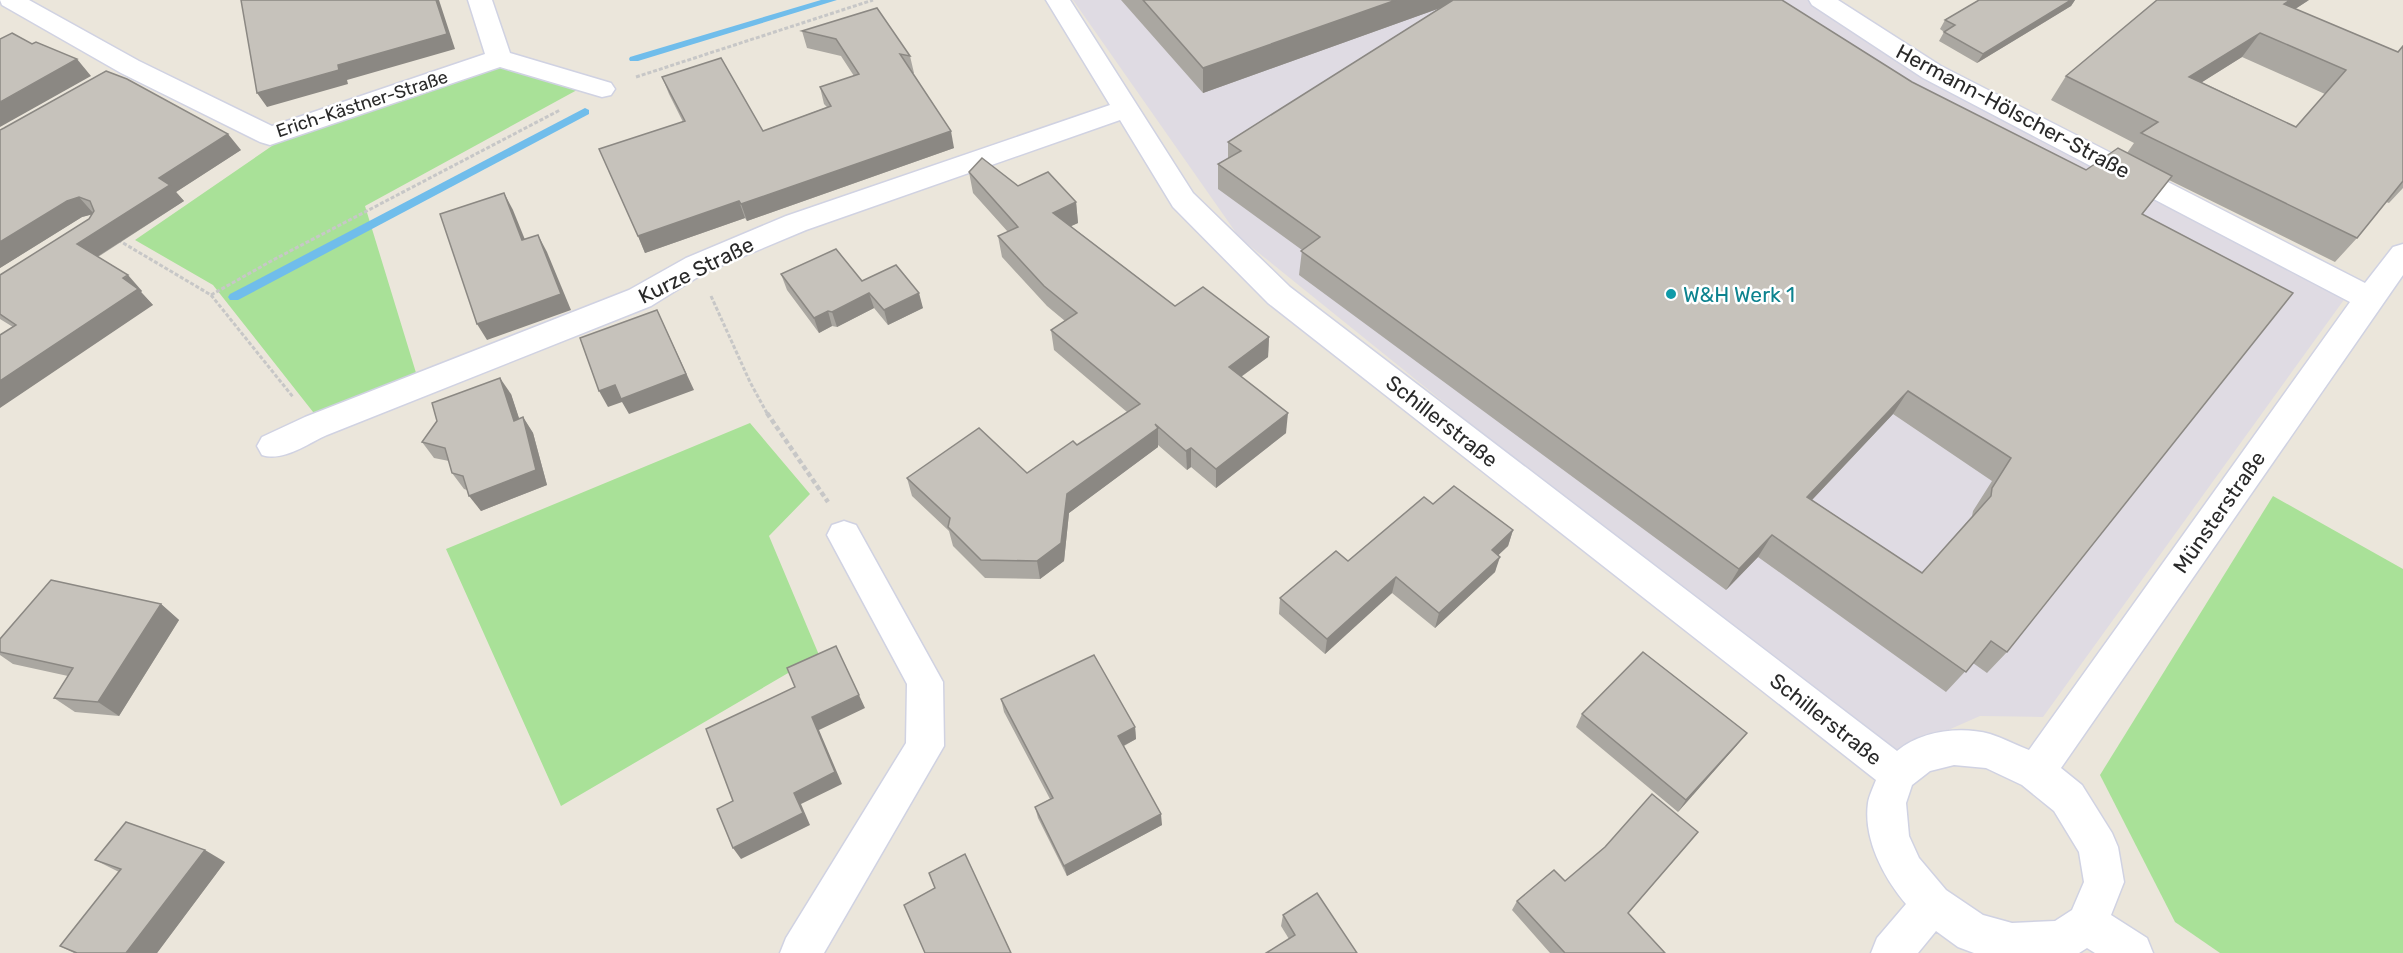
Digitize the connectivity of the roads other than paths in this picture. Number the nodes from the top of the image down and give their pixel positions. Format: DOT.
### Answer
graph roads {
  1 [pos="11,0"];
  2 [pos="480,0"];
  3 [pos="1058,0"];
  4 [pos="1821,0"];
  5 [pos="499,58"];
  6 [pos="602,89"];
  7 [pos="1125,109"];
  8 [pos="2403,254"];
  9 [pos="2369,298"];
  10 [pos="273,446"];
  11 [pos="844,536"];
  12 [pos="2036,772"];
  13 [pos="1897,774"];
  14 [pos="1932,904"];
  15 [pos="2087,924"];
  16 [pos="801,953"];
  17 [pos="1892,953"];
  18 [pos="2132,953"];
  1 -- 5 [label="street, Erich-Kästner-Straße"];
  2 -- 5 [label="street"];
  3 -- 7 [label="street, Schillerstraße"];
  4 -- 9 [label="street, Hermann-Hölscher-Straße"];
  5 -- 6 [label="street"];
  7 -- 10 [label="street, Kurze Straße"];
  7 -- 13 [label="street, Schillerstraße"];
  8 -- 9 [label="street, Münsterstraße"];
  9 -- 12 [label="street, Münsterstraße"];
  11 -- 16 [label="street"];
  12 -- 13 [label="street"];
  12 -- 15 [label="street"];
  13 -- 14 [label="street"];
  14 -- 15 [label="street"];
  14 -- 17 [label="street"];
  15 -- 18 [label="street"];
}
